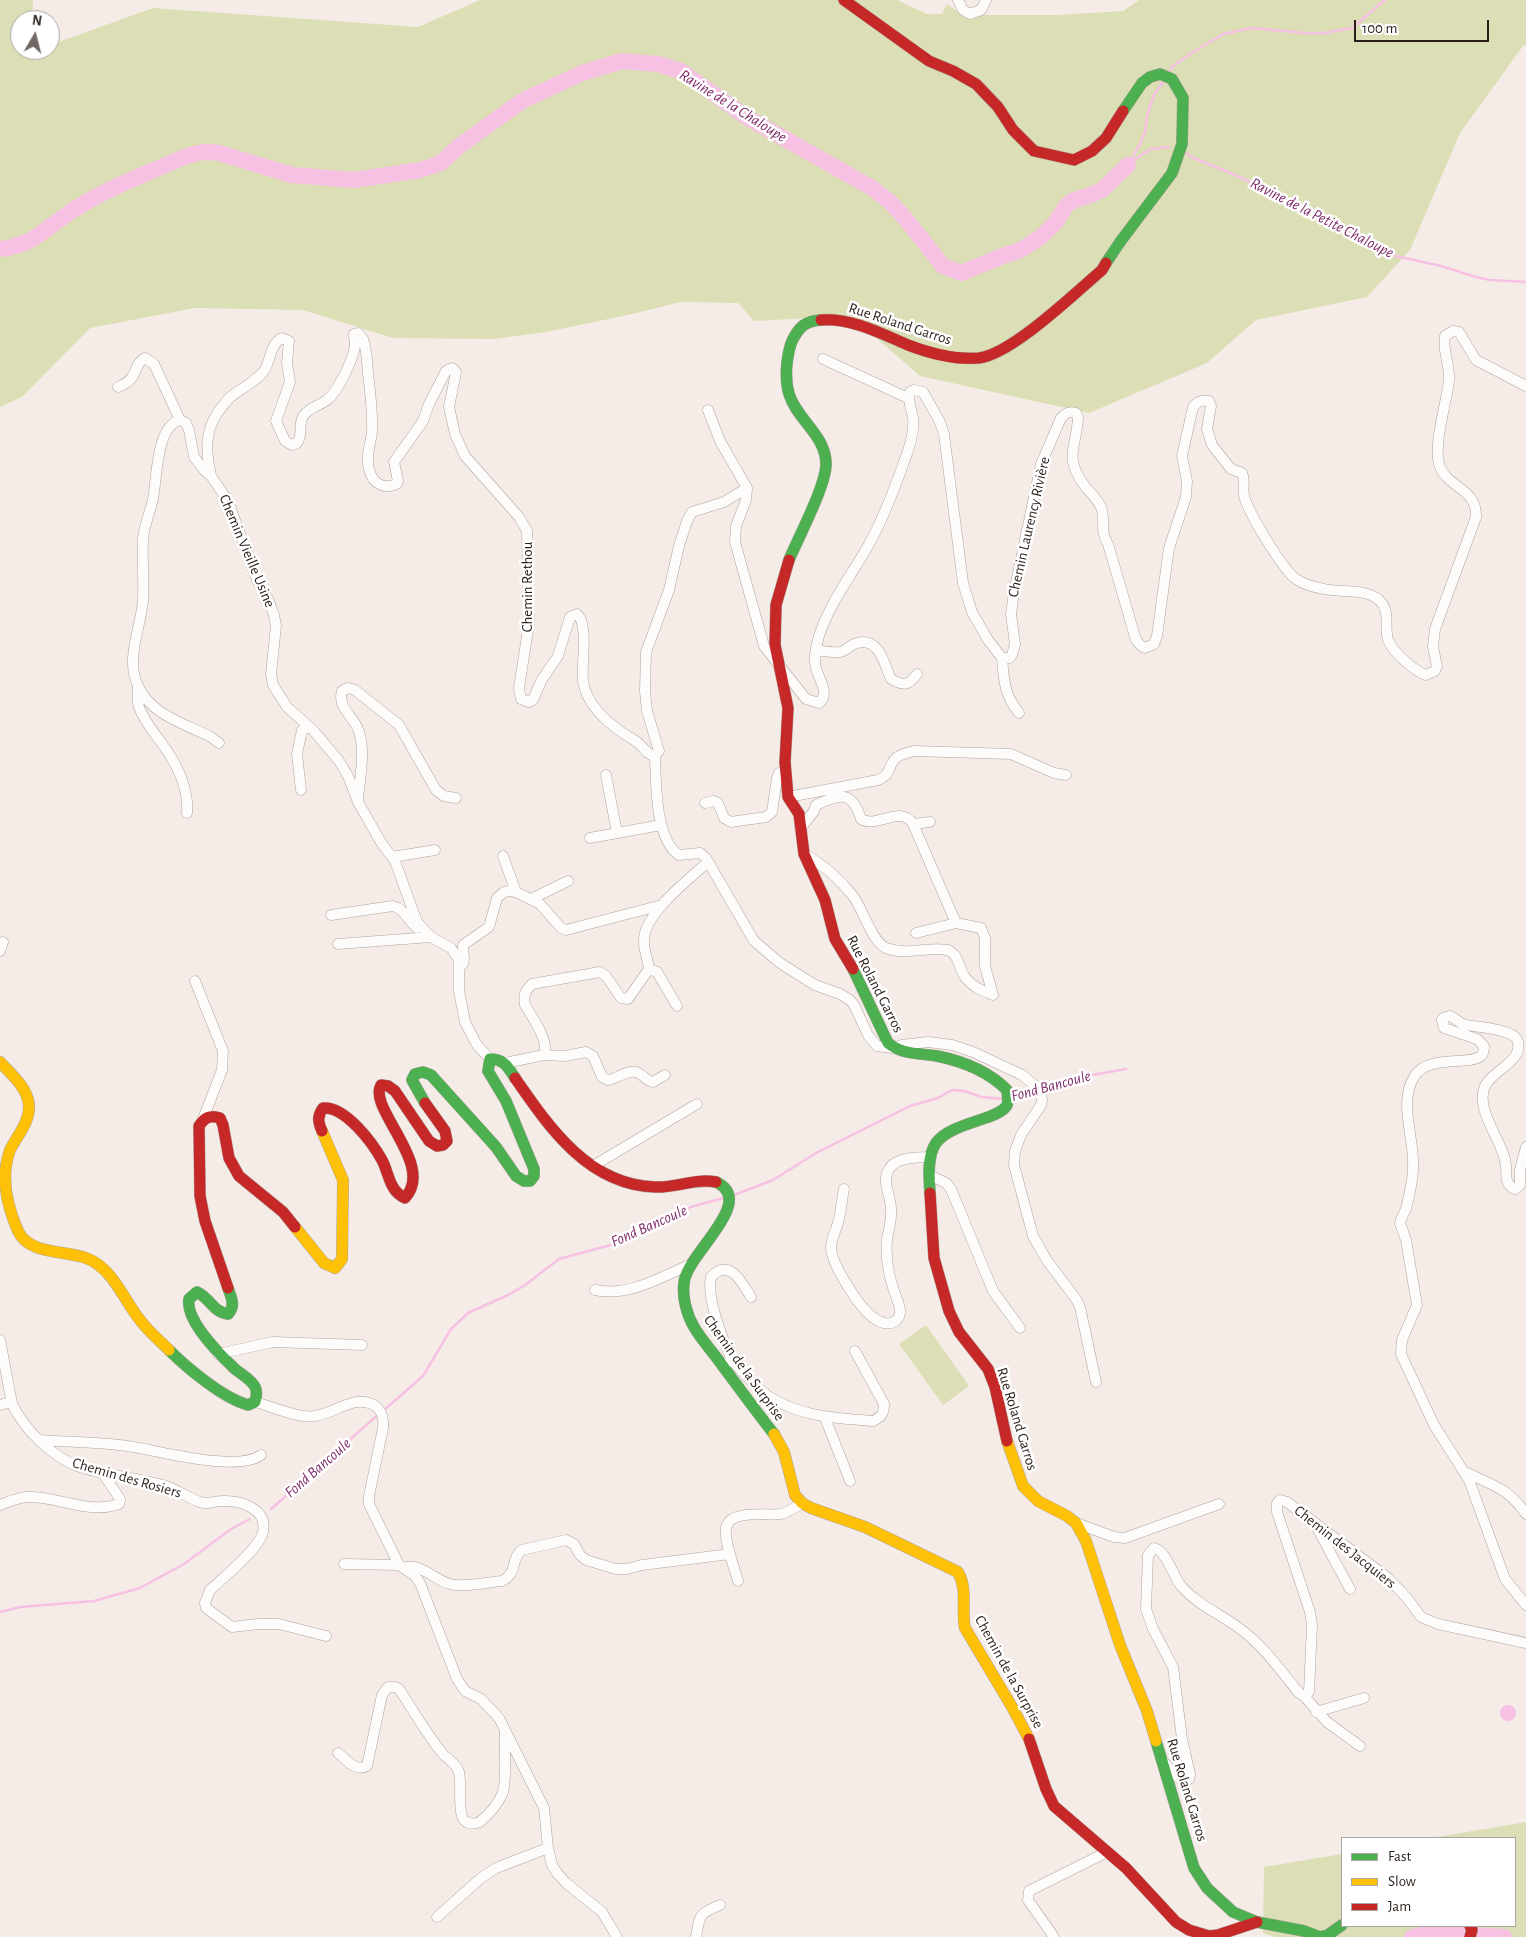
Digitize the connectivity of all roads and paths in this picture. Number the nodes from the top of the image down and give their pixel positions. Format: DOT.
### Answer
graph roads {
  1 [pos="844,0"];
  2 [pos="958,0"];
  3 [pos="986,0"];
  4 [pos="823,359"];
  5 [pos="1526,386"];
  6 [pos="118,387"];
  7 [pos="908,398"];
  8 [pos="708,410"];
  9 [pos="180,420"];
  10 [pos="212,476"];
  11 [pos="748,488"];
  12 [pos="816,650"];
  13 [pos="1002,658"];
  14 [pos="779,664"];
  15 [pos="917,674"];
  16 [pos="138,686"];
  17 [pos="1019,713"];
  18 [pos="308,728"];
  19 [pos="219,743"];
  20 [pos="655,756"];
  21 [pos="785,771"];
  22 [pos="606,775"];
  23 [pos="1066,775"];
  24 [pos="302,790"];
  25 [pos="788,797"];
  26 [pos="456,798"];
  27 [pos="358,802"];
  28 [pos="705,803"];
  29 [pos="187,813"];
  30 [pos="930,822"];
  31 [pos="913,824"];
  32 [pos="661,825"];
  33 [pos="800,829"];
  34 [pos="617,833"];
  35 [pos="590,838"];
  36 [pos="434,850"];
  37 [pos="804,854"];
  38 [pos="503,856"];
  39 [pos="392,857"];
  40 [pos="708,862"];
  41 [pos="568,881"];
  42 [pos="516,892"];
  43 [pos="531,899"];
  44 [pos="662,905"];
  45 [pos="331,915"];
  46 [pos="956,924"];
  47 [pos="916,933"];
  48 [pos="428,935"];
  49 [pos="338,944"];
  50 [pos="649,969"];
  51 [pos="460,974"];
  52 [pos="195,981"];
  53 [pos="677,1006"];
  54 [pos="893,1048"];
  55 [pos="544,1055"];
  56 [pos="490,1059"];
  57 [pos="0,1062"];
  58 [pos="505,1063"];
  59 [pos="665,1074"];
  60 [pos="697,1104"];
  61 [pos="203,1119"];
  62 [pos="1526,1147"];
  63 [pos="931,1157"];
  64 [pos="593,1166"];
  65 [pos="929,1175"];
  66 [pos="844,1189"];
  67 [pos="689,1264"];
  68 [pos="596,1290"];
  69 [pos="751,1298"];
  70 [pos="1020,1328"];
  71 [pos="0,1340"];
  72 [pos="362,1346"];
  73 [pos="855,1351"];
  74 [pos="218,1354"];
  75 [pos="727,1363"];
  76 [pos="1096,1382"];
  77 [pos="12,1402"];
  78 [pos="255,1402"];
  79 [pos="0,1405"];
  80 [pos="825,1418"];
  81 [pos="39,1440"];
  82 [pos="261,1455"];
  83 [pos="102,1472"];
  84 [pos="1465,1472"];
  85 [pos="850,1481"];
  86 [pos="802,1503"];
  87 [pos="0,1504"];
  88 [pos="1219,1504"];
  89 [pos="1526,1514"];
  90 [pos="1314,1522"];
  91 [pos="1076,1523"];
  92 [pos="730,1554"];
  93 [pos="344,1564"];
  94 [pos="401,1567"];
  95 [pos="738,1581"];
  96 [pos="1350,1589"];
  97 [pos="1526,1605"];
  98 [pos="326,1636"];
  99 [pos="1526,1643"];
  100 [pos="1304,1696"];
  101 [pos="1364,1698"];
  102 [pos="1316,1712"];
  103 [pos="504,1730"];
  104 [pos="1360,1746"];
  105 [pos="338,1753"];
  106 [pos="1161,1758"];
  107 [pos="548,1848"];
  108 [pos="1107,1852"];
  109 [pos="720,1905"];
  110 [pos="436,1917"];
  111 [pos="1257,1922"];
  112 [pos="1341,1926"];
  113 [pos="617,1937"];
  114 [pos="696,1937"];
  115 [pos="1054,1937"];
  1 -- 14 [label="main road, Rue Roland Garros"];
  2 -- 3 [label="street"];
  4 -- 7 [label="street"];
  5 -- 13 [label="street, Chemin Laurency Rivière"];
  6 -- 9 [label="street, Chemin Vieille Usine"];
  7 -- 12 [label="street"];
  7 -- 13 [label="street"];
  8 -- 11 [label="street"];
  9 -- 10 [label="street, Chemin Vieille Usine"];
  9 -- 16 [label="street"];
  10 -- 18 [label="street, Chemin Vieille Usine"];
  10 -- 20 [label="street, Chemin Rethou"];
  11 -- 14 [label="street"];
  11 -- 20 [label="street"];
  12 -- 14 [label="street"];
  12 -- 15 [label="street"];
  13 -- 17 [label="street"];
  14 -- 21 [label="main road, Rue Roland Garros"];
  16 -- 19 [label="street"];
  16 -- 29 [label="street"];
  18 -- 24 [label="street"];
  18 -- 27 [label="street, Chemin Vieille Usine"];
  20 -- 32 [label="street"];
  21 -- 25 [label="main road, Rue Roland Garros"];
  21 -- 28 [label="street, Rue Roland Garros"];
  22 -- 34 [label="street"];
  23 -- 25 [label="street"];
  25 -- 33 [label="main road, Rue Roland Garros"];
  26 -- 27 [label="street"];
  27 -- 39 [label="street, Chemin Vieille Usine"];
  30 -- 31 [label="street"];
  31 -- 33 [label="street"];
  31 -- 46 [label="street"];
  32 -- 34 [label="street"];
  32 -- 40 [label="street"];
  33 -- 37 [label="main road, Rue Roland Garros"];
  34 -- 35 [label="street"];
  36 -- 39 [label="street"];
  37 -- 46 [label="street"];
  37 -- 54 [label="main road, Rue Roland Garros"];
  38 -- 42 [label="street"];
  39 -- 48 [label="street, Chemin Vieille Usine"];
  40 -- 44 [label="street"];
  40 -- 54 [label="street"];
  41 -- 43 [label="street"];
  42 -- 43 [label="street"];
  42 -- 51 [label="street"];
  43 -- 44 [label="street"];
  44 -- 50 [label="street"];
  45 -- 48 [label="street, Chemin Vieille Usine"];
  46 -- 47 [label="street"];
  48 -- 49 [label="street"];
  48 -- 51 [label="street, Chemin Vieille Usine"];
  50 -- 53 [label="street"];
  50 -- 55 [label="street"];
  51 -- 56 [label="street, Chemin Vieille Usine"];
  52 -- 61 [label="street"];
  54 -- 63 [label="main road, Rue Roland Garros"];
  54 -- 76 [label="street"];
  55 -- 58 [label="street"];
  55 -- 59 [label="street"];
  56 -- 58 [label="main road"];
  56 -- 61 [label="main road"];
  57 -- 78 [label="main road"];
  58 -- 64 [label="main road, Chemin de la Surprise"];
  60 -- 64 [label="street"];
  61 -- 74 [label="main road"];
  62 -- 84 [label="street"];
  63 -- 65 [label="main road, Rue Roland Garros"];
  63 -- 66 [label="street"];
  64 -- 67 [label="main road, Chemin de la Surprise"];
  65 -- 70 [label="street"];
  65 -- 91 [label="main road, Rue Roland Garros"];
  67 -- 68 [label="street"];
  67 -- 75 [label="main road, Chemin de la Surprise"];
  69 -- 75 [label="street"];
  71 -- 77 [label="street, Chemin des Rosiers"];
  72 -- 74 [label="street"];
  73 -- 80 [label="street"];
  74 -- 78 [label="main road"];
  75 -- 80 [label="street"];
  75 -- 86 [label="main road, Chemin de la Surprise"];
  77 -- 79 [label="street"];
  77 -- 81 [label="street, Chemin des Rosiers"];
  78 -- 94 [label="street"];
  80 -- 85 [label="street"];
  81 -- 82 [label="street"];
  81 -- 83 [label="street, Chemin des Rosiers"];
  83 -- 87 [label="street"];
  83 -- 98 [label="street, Chemin des Rosiers"];
  84 -- 89 [label="street"];
  84 -- 97 [label="street"];
  86 -- 92 [label="street"];
  86 -- 108 [label="main road, Chemin de la Surprise"];
  88 -- 91 [label="street"];
  90 -- 96 [label="street"];
  90 -- 99 [label="street, Chemin des Jacquiers"];
  90 -- 100 [label="street, Chemin des Jacquiers"];
  91 -- 106 [label="main road, Rue Roland Garros"];
  92 -- 94 [label="street"];
  92 -- 95 [label="street"];
  93 -- 94 [label="street"];
  94 -- 103 [label="street"];
  100 -- 102 [label="street"];
  100 -- 106 [label="street"];
  101 -- 102 [label="street"];
  102 -- 104 [label="street"];
  103 -- 105 [label="street"];
  103 -- 107 [label="street"];
  106 -- 111 [label="main road, Rue Roland Garros"];
  107 -- 110 [label="street"];
  107 -- 113 [label="street"];
  108 -- 111 [label="main road, Chemin de la Surprise"];
  108 -- 115 [label="street"];
  109 -- 114 [label="street"];
  111 -- 112 [label="main road, Rue Roland Garros"];
}
